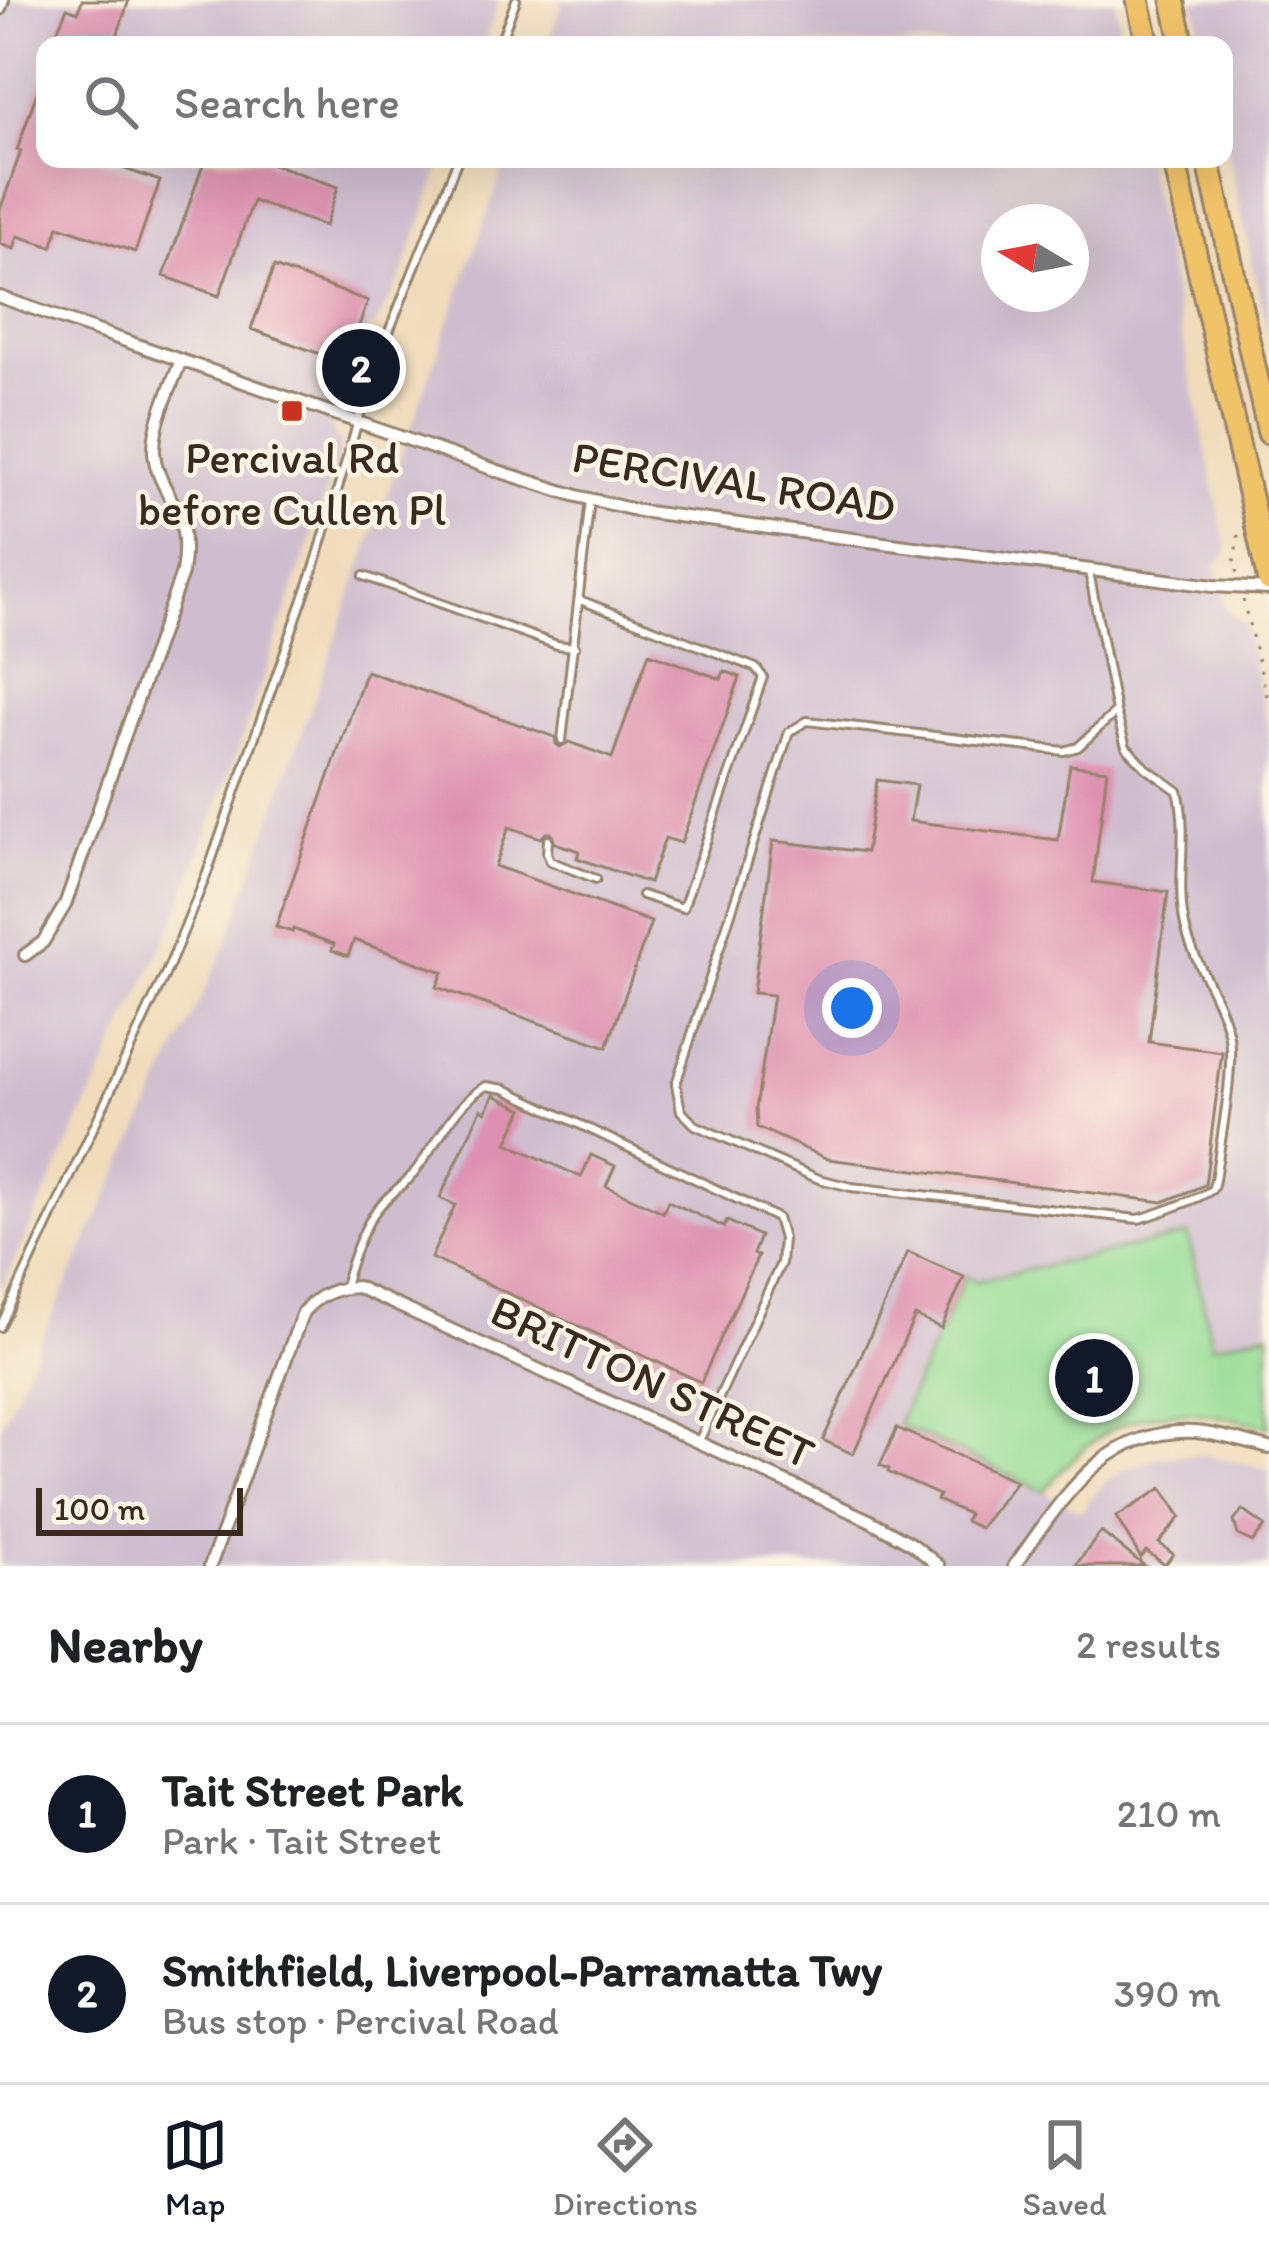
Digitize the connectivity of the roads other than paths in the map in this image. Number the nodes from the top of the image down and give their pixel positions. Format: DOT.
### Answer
graph roads {
  1 [pos="3,0"];
  2 [pos="516,0"];
  3 [pos="1138,0"];
  4 [pos="1173,0"];
  5 [pos="0,9"];
  6 [pos="503,36"];
  7 [pos="1146,36"];
  8 [pos="1181,36"];
  9 [pos="454,168"];
  10 [pos="1176,168"];
  11 [pos="1210,168"];
  12 [pos="0,297"];
  13 [pos="181,360"];
  14 [pos="358,422"];
  15 [pos="1269,434"];
  16 [pos="590,500"];
  17 [pos="1089,570"];
  18 [pos="364,576"];
  19 [pos="1269,585"];
  20 [pos="580,600"];
  21 [pos="575,647"];
  22 [pos="1116,712"];
  23 [pos="562,740"];
  24 [pos="548,840"];
  25 [pos="596,879"];
  26 [pos="642,895"];
  27 [pos="25,955"];
  28 [pos="344,1287"];
  29 [pos="0,1327"];
  30 [pos="700,1441"];
  31 [pos="1269,1448"];
  32 [pos="210,1566"];
  33 [pos="939,1566"];
  34 [pos="1014,1566"];
  1 -- 5 [label="street"];
  2 -- 6 [label="lane"];
  3 -- 7 [label="highway"];
  4 -- 8 [label="highway"];
  9 -- 14 [label="lane"];
  10 -- 19 [label="highway"];
  11 -- 15 [label="highway"];
  12 -- 13 [label="street, PERCIVAL ROAD"];
  13 -- 14 [label="street, PERCIVAL ROAD"];
  13 -- 27 [label="street"];
  14 -- 16 [label="street, PERCIVAL ROAD"];
  14 -- 29 [label="lane"];
  16 -- 17 [label="street, PERCIVAL ROAD"];
  16 -- 20 [label="lane"];
  17 -- 19 [label="street, PERCIVAL ROAD"];
  17 -- 22 [label="lane"];
  18 -- 21 [label="lane"];
  20 -- 21 [label="lane"];
  20 -- 26 [label="lane"];
  21 -- 23 [label="lane"];
  22 -- 22 [label="lane"];
  24 -- 25 [label="lane"];
  28 -- 30 [label="street, BRITTON STREET"];
  28 -- 30 [label="lane"];
  28 -- 32 [label="street"];
  30 -- 33 [label="street, BRITTON STREET"];
  31 -- 34 [label="street"];
}
